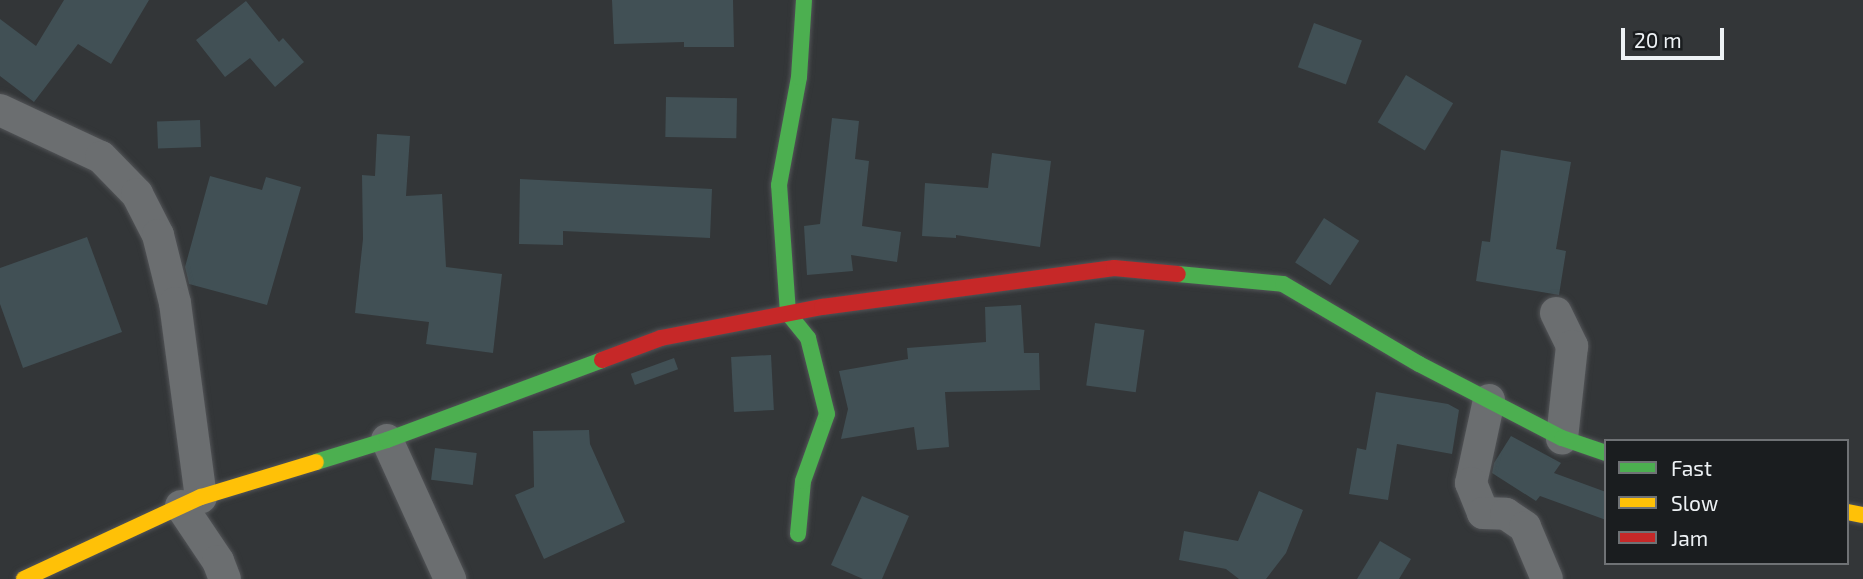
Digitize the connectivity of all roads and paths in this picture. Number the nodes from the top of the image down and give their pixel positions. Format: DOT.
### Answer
graph roads {
  1 [pos="804,0"];
  2 [pos="0,110"];
  3 [pos="788,313"];
  4 [pos="1556,313"];
  5 [pos="1489,400"];
  6 [pos="1562,438"];
  7 [pos="387,440"];
  8 [pos="1604,452"];
  9 [pos="191,502"];
  10 [pos="798,534"];
  11 [pos="24,579"];
  12 [pos="225,579"];
  13 [pos="450,579"];
  14 [pos="1547,579"];
  1 -- 3 [label="street"];
  2 -- 9 [label="street"];
  3 -- 5 [label="street"];
  3 -- 7 [label="street"];
  3 -- 10 [label="street"];
  4 -- 6 [label="street"];
  5 -- 6 [label="street"];
  5 -- 14 [label="street"];
  6 -- 8 [label="street"];
  7 -- 9 [label="street"];
  7 -- 13 [label="street"];
  9 -- 11 [label="street"];
  9 -- 12 [label="street"];
}
